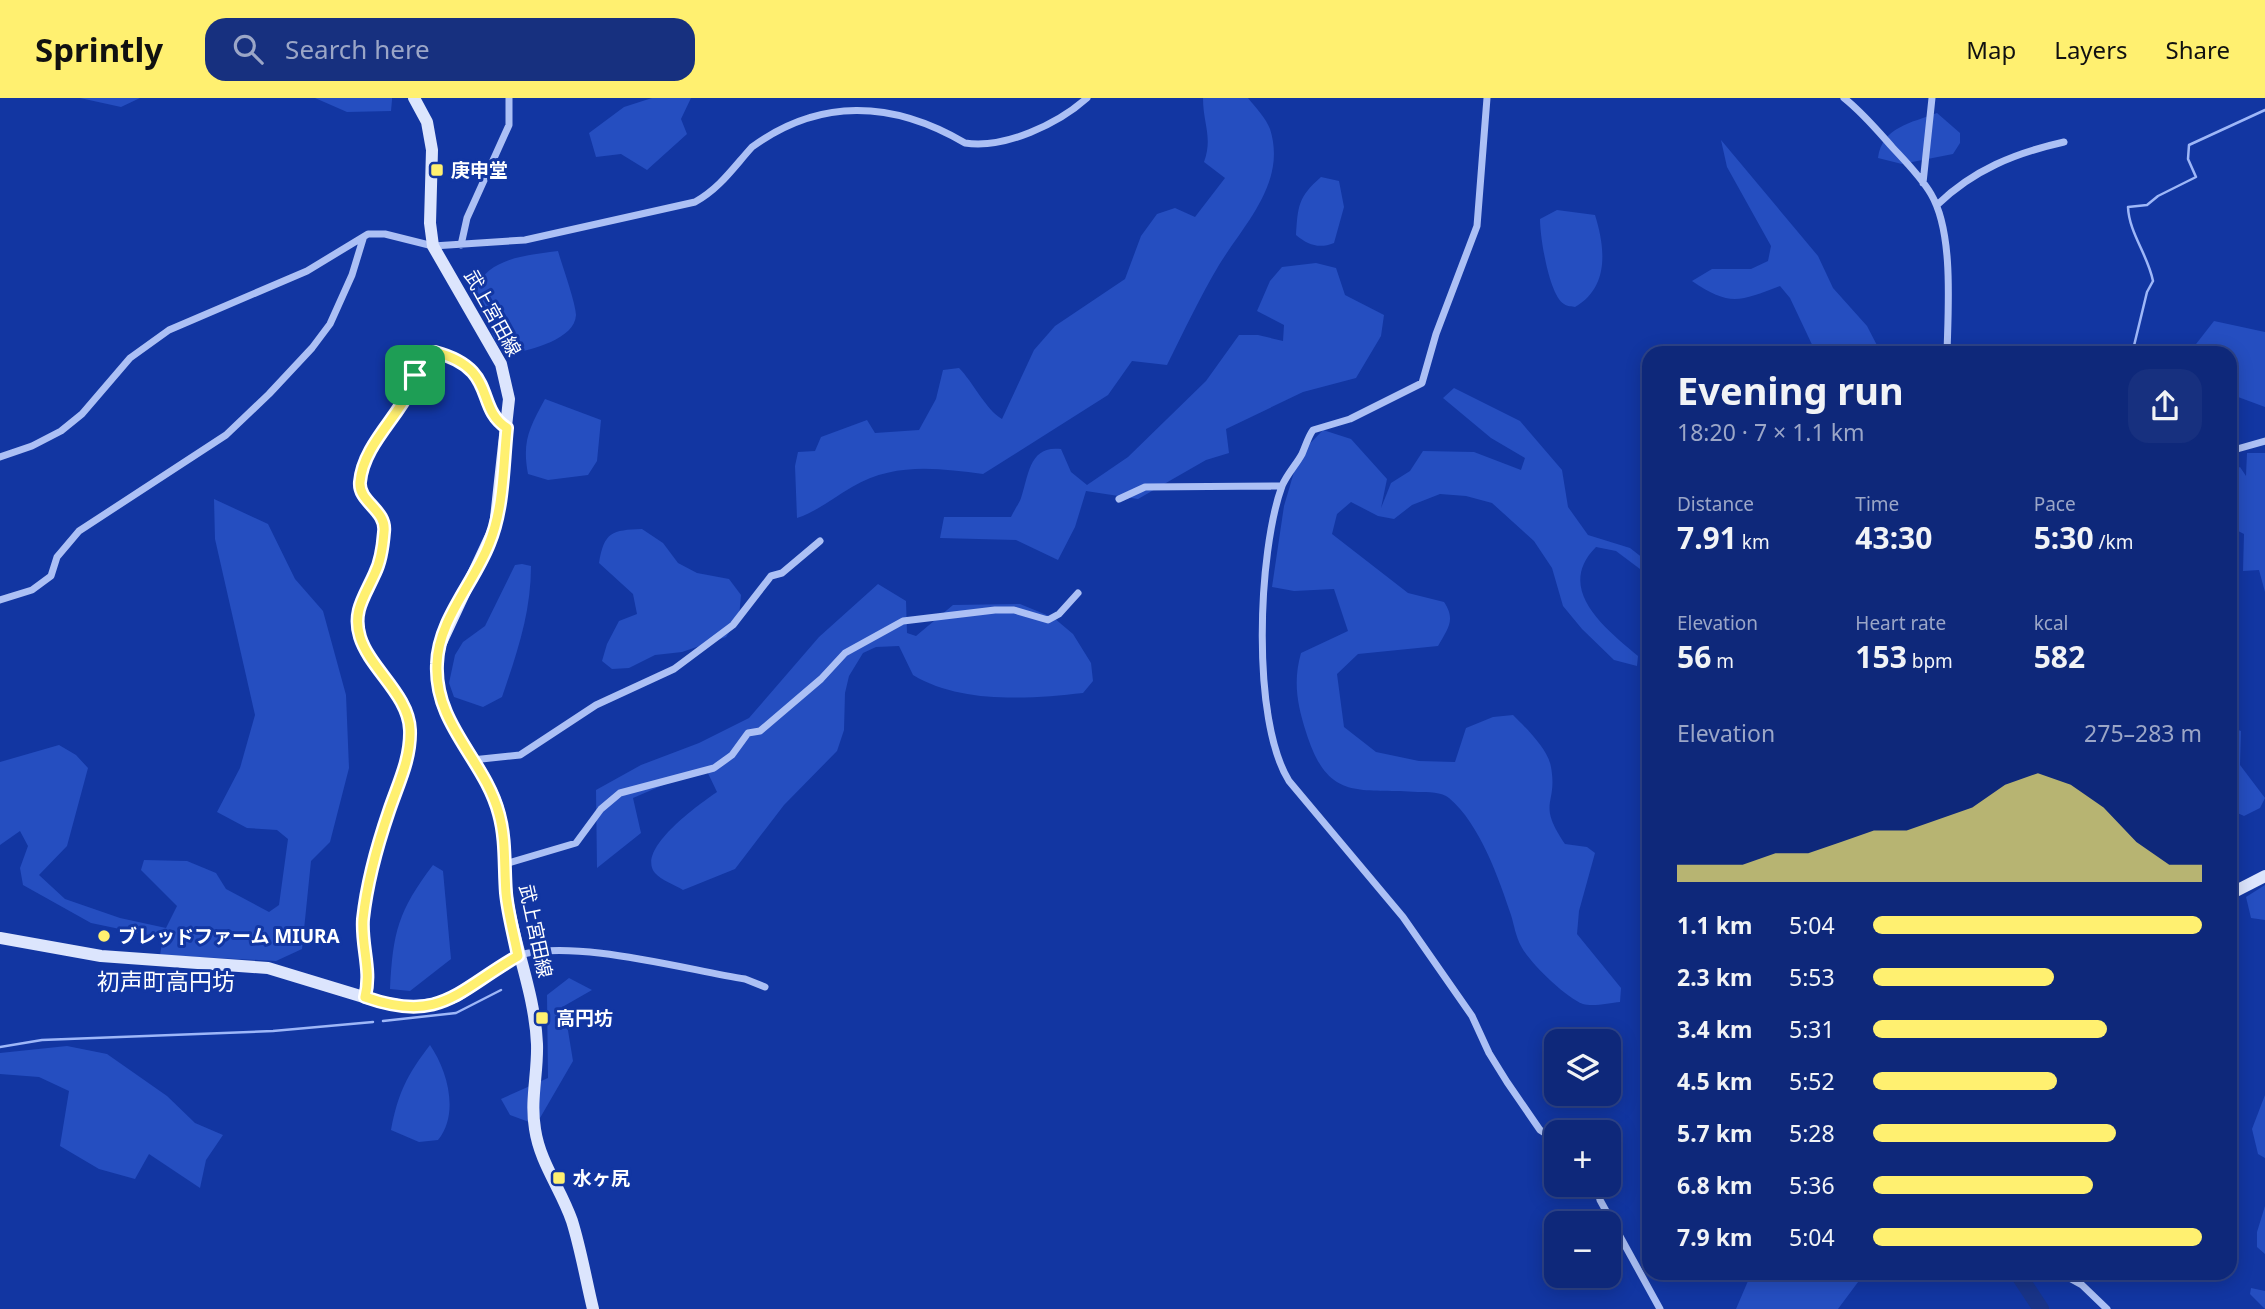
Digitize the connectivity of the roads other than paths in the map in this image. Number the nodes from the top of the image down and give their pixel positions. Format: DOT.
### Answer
graph roads {
  1 [pos="414,98"];
  2 [pos="509,98"];
  3 [pos="1073,98"];
  4 [pos="1087,98"];
  5 [pos="1487,98"];
  6 [pos="1844,98"];
  7 [pos="1932,98"];
  8 [pos="869,101"];
  9 [pos="1078,106"];
  10 [pos="797,111"];
  11 [pos="2064,142"];
  12 [pos="1923,183"];
  13 [pos="1937,205"];
  14 [pos="362,239"];
  15 [pos="461,245"];
  16 [pos="433,246"];
  17 [pos="1947,346"];
  18 [pos="507,428"];
  19 [pos="2265,441"];
  20 [pos="2237,449"];
  21 [pos="0,457"];
  22 [pos="1282,486"];
  23 [pos="1119,499"];
  24 [pos="820,541"];
  25 [pos="1078,593"];
  26 [pos="0,600"];
  27 [pos="472,760"];
  28 [pos="505,864"];
  29 [pos="2265,876"];
  30 [pos="2237,890"];
  31 [pos="0,938"];
  32 [pos="518,956"];
  33 [pos="765,987"];
  34 [pos="365,997"];
  35 [pos="1544,1132"];
  36 [pos="1599,1197"];
  37 [pos="1642,1276"];
  38 [pos="1644,1280"];
  39 [pos="2073,1280"];
  40 [pos="593,1309"];
  41 [pos="1660,1309"];
  42 [pos="2107,1309"];
  1 -- 16 [label="main road, 武上宮田線"];
  2 -- 15 [label="street"];
  3 -- 9 [label="street"];
  4 -- 9 [label="street"];
  5 -- 22 [label="street"];
  6 -- 12 [label="street"];
  7 -- 12 [label="street"];
  8 -- 9 [label="street"];
  10 -- 15 [label="street"];
  11 -- 13 [label="street"];
  12 -- 13 [label="street"];
  13 -- 17 [label="street"];
  14 -- 16 [label="street"];
  14 -- 21 [label="street"];
  14 -- 26 [label="street"];
  15 -- 16 [label="street"];
  16 -- 18 [label="main road, 武上宮田線"];
  18 -- 27 [label="main road, 武上宮田線"];
  18 -- 34 [label="street"];
  19 -- 20 [label="street"];
  22 -- 23 [label="street"];
  22 -- 35 [label="street"];
  24 -- 27 [label="street"];
  25 -- 28 [label="street"];
  27 -- 28 [label="main road, 武上宮田線"];
  28 -- 32 [label="main road, 武上宮田線"];
  29 -- 30 [label="main road"];
  31 -- 34 [label="main road"];
  32 -- 33 [label="street"];
  32 -- 34 [label="main road"];
  32 -- 40 [label="main road, 武上宮田線"];
  36 -- 37 [label="street"];
  38 -- 41 [label="street"];
  39 -- 42 [label="street"];
}
